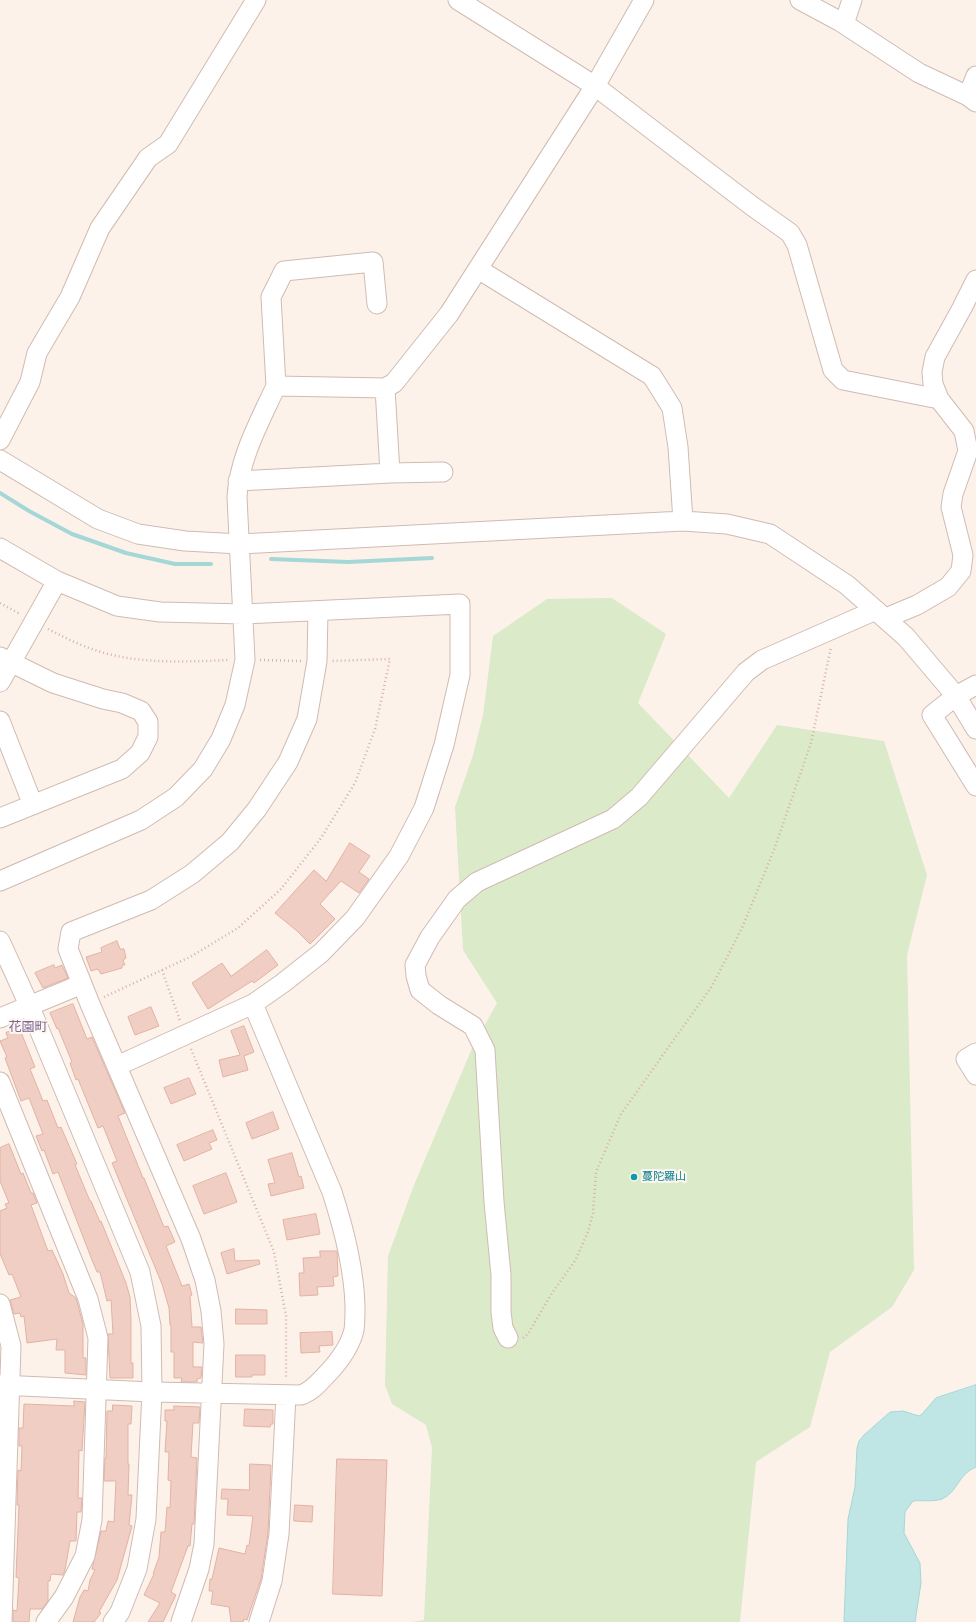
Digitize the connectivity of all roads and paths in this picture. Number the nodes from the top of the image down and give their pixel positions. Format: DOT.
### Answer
graph roads {
  1 [pos="256,0"];
  2 [pos="458,0"];
  3 [pos="644,0"];
  4 [pos="800,0"];
  5 [pos="852,0"];
  6 [pos="844,24"];
  7 [pos="976,76"];
  8 [pos="595,86"];
  9 [pos="972,99"];
  10 [pos="478,269"];
  11 [pos="976,280"];
  12 [pos="377,304"];
  13 [pos="276,386"];
  14 [pos="384,388"];
  15 [pos="939,399"];
  16 [pos="0,440"];
  17 [pos="0,460"];
  18 [pos="444,472"];
  19 [pos="390,473"];
  20 [pos="238,481"];
  21 [pos="683,521"];
  22 [pos="240,544"];
  23 [pos="0,548"];
  24 [pos="56,581"];
  25 [pos="0,603"];
  26 [pos="318,611"];
  27 [pos="244,614"];
  28 [pos="881,614"];
  29 [pos="34,622"];
  30 [pos="836,627"];
  31 [pos="5,660"];
  32 [pos="245,660"];
  33 [pos="317,661"];
  34 [pos="0,682"];
  35 [pos="976,685"];
  36 [pos="956,696"];
  37 [pos="0,721"];
  38 [pos="976,729"];
  39 [pos="976,786"];
  40 [pos="33,805"];
  41 [pos="0,818"];
  42 [pos="0,881"];
  43 [pos="1,945"];
  44 [pos="162,970"];
  45 [pos="82,984"];
  46 [pos="90,1004"];
  47 [pos="253,1004"];
  48 [pos="29,1005"];
  49 [pos="0,1018"];
  50 [pos="186,1036"];
  51 [pos="976,1053"];
  52 [pos="117,1066"];
  53 [pos="976,1075"];
  54 [pos="0,1082"];
  55 [pos="0,1304"];
  56 [pos="508,1338"];
  57 [pos="5,1385"];
  58 [pos="96,1388"];
  59 [pos="152,1392"];
  60 [pos="212,1392"];
  61 [pos="286,1395"];
  62 [pos="2,1622"];
  63 [pos="46,1622"];
  64 [pos="114,1622"];
  65 [pos="181,1622"];
  66 [pos="259,1622"];
  1 -- 16 [label="street"];
  2 -- 8 [label="street"];
  3 -- 8 [label="street"];
  4 -- 6 [label="street"];
  5 -- 6 [label="street"];
  6 -- 9 [label="street"];
  7 -- 9 [label="street"];
  8 -- 10 [label="street"];
  8 -- 15 [label="street"];
  10 -- 14 [label="street"];
  10 -- 21 [label="street"];
  11 -- 15 [label="street"];
  12 -- 13 [label="street"];
  13 -- 14 [label="street"];
  13 -- 20 [label="street"];
  14 -- 19 [label="street"];
  15 -- 28 [label="street"];
  17 -- 22 [label="street"];
  18 -- 19 [label="street"];
  19 -- 20 [label="street"];
  20 -- 22 [label="street"];
  21 -- 22 [label="street"];
  21 -- 28 [label="street"];
  22 -- 27 [label="street"];
  23 -- 24 [label="street"];
  24 -- 27 [label="street"];
  24 -- 29 [label="street"];
  25 -- 29 [label="path"];
  26 -- 27 [label="street"];
  26 -- 33 [label="street"];
  26 -- 47 [label="street"];
  27 -- 32 [label="street"];
  28 -- 30 [label="street"];
  28 -- 36 [label="street"];
  29 -- 31 [label="street"];
  29 -- 32 [label="path"];
  30 -- 56 [label="path"];
  30 -- 56 [label="street"];
  31 -- 34 [label="street"];
  31 -- 40 [label="street"];
  32 -- 33 [label="path"];
  32 -- 42 [label="street"];
  33 -- 44 [label="path"];
  33 -- 45 [label="street"];
  35 -- 36 [label="street"];
  36 -- 38 [label="street"];
  36 -- 39 [label="street"];
  37 -- 40 [label="street"];
  40 -- 41 [label="street"];
  43 -- 48 [label="street"];
  44 -- 46 [label="path"];
  44 -- 50 [label="path"];
  45 -- 46 [label="street"];
  45 -- 48 [label="street"];
  46 -- 52 [label="street"];
  47 -- 50 [label="street"];
  47 -- 61 [label="street"];
  48 -- 49 [label="street"];
  48 -- 59 [label="street"];
  50 -- 52 [label="street"];
  50 -- 61 [label="path"];
  51 -- 53 [label="street"];
  52 -- 60 [label="street"];
  54 -- 58 [label="street"];
  55 -- 57 [label="street"];
  57 -- 58 [label="street"];
  57 -- 62 [label="street"];
  58 -- 59 [label="street"];
  58 -- 63 [label="street"];
  59 -- 60 [label="street"];
  59 -- 64 [label="street"];
  60 -- 61 [label="street"];
  60 -- 65 [label="street"];
  61 -- 66 [label="street"];
}
